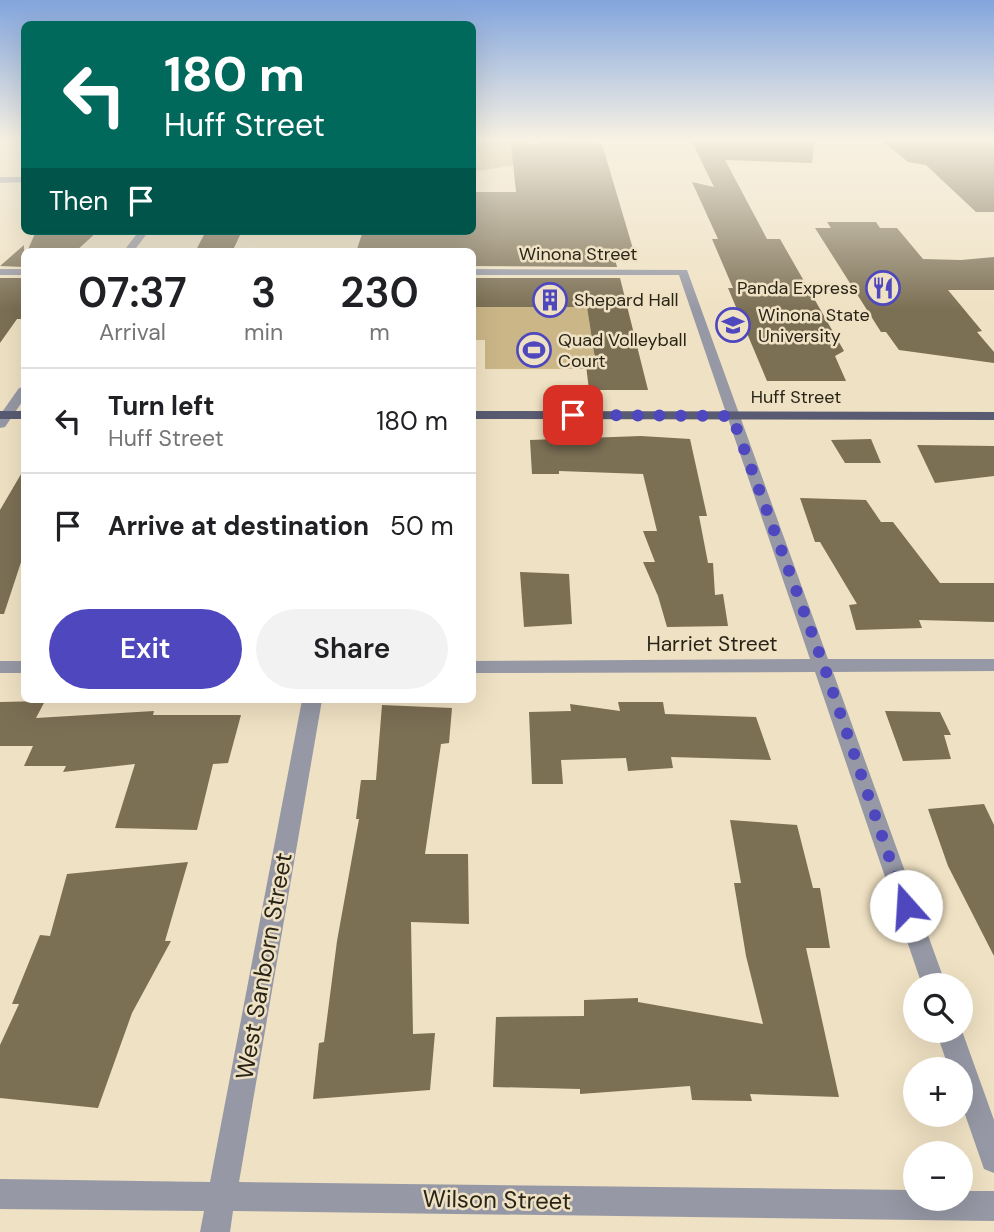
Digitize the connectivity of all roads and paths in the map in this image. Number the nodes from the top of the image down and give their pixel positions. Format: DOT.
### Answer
graph roads {
  1 [pos="0,272"];
  2 [pos="21,272"];
  3 [pos="476,272"];
  4 [pos="21,395"];
  5 [pos="21,415"];
  6 [pos="476,415"];
  7 [pos="732,416"];
  8 [pos="994,416"];
  9 [pos="2,418"];
  10 [pos="994,665"];
  11 [pos="824,666"];
  12 [pos="0,667"];
  13 [pos="21,667"];
  14 [pos="476,667"];
  15 [pos="311,703"];
  16 [pos="930,973"];
  17 [pos="953,1043"];
  18 [pos="994,1159"];
  19 [pos="0,1194"];
  20 [pos="222,1196"];
  21 [pos="994,1206"];
  22 [pos="215,1232"];
  1 -- 2 [label="street"];
  3 -- 7 [label="street, Winona Street"];
  4 -- 9 [label="street"];
  5 -- 9 [label="main road"];
  6 -- 7 [label="main road, Huff Street"];
  7 -- 8 [label="main road, Huff Street"];
  7 -- 11 [label="street"];
  10 -- 11 [label="street, Harriet Street"];
  11 -- 14 [label="street, Harriet Street"];
  11 -- 16 [label="street"];
  12 -- 13 [label="street"];
  15 -- 20 [label="street, West Sanborn Street"];
  17 -- 18 [label="street"];
  19 -- 20 [label="street, Wilson Street"];
  20 -- 21 [label="street, Wilson Street"];
  20 -- 22 [label="street, West Sanborn Street"];
}
